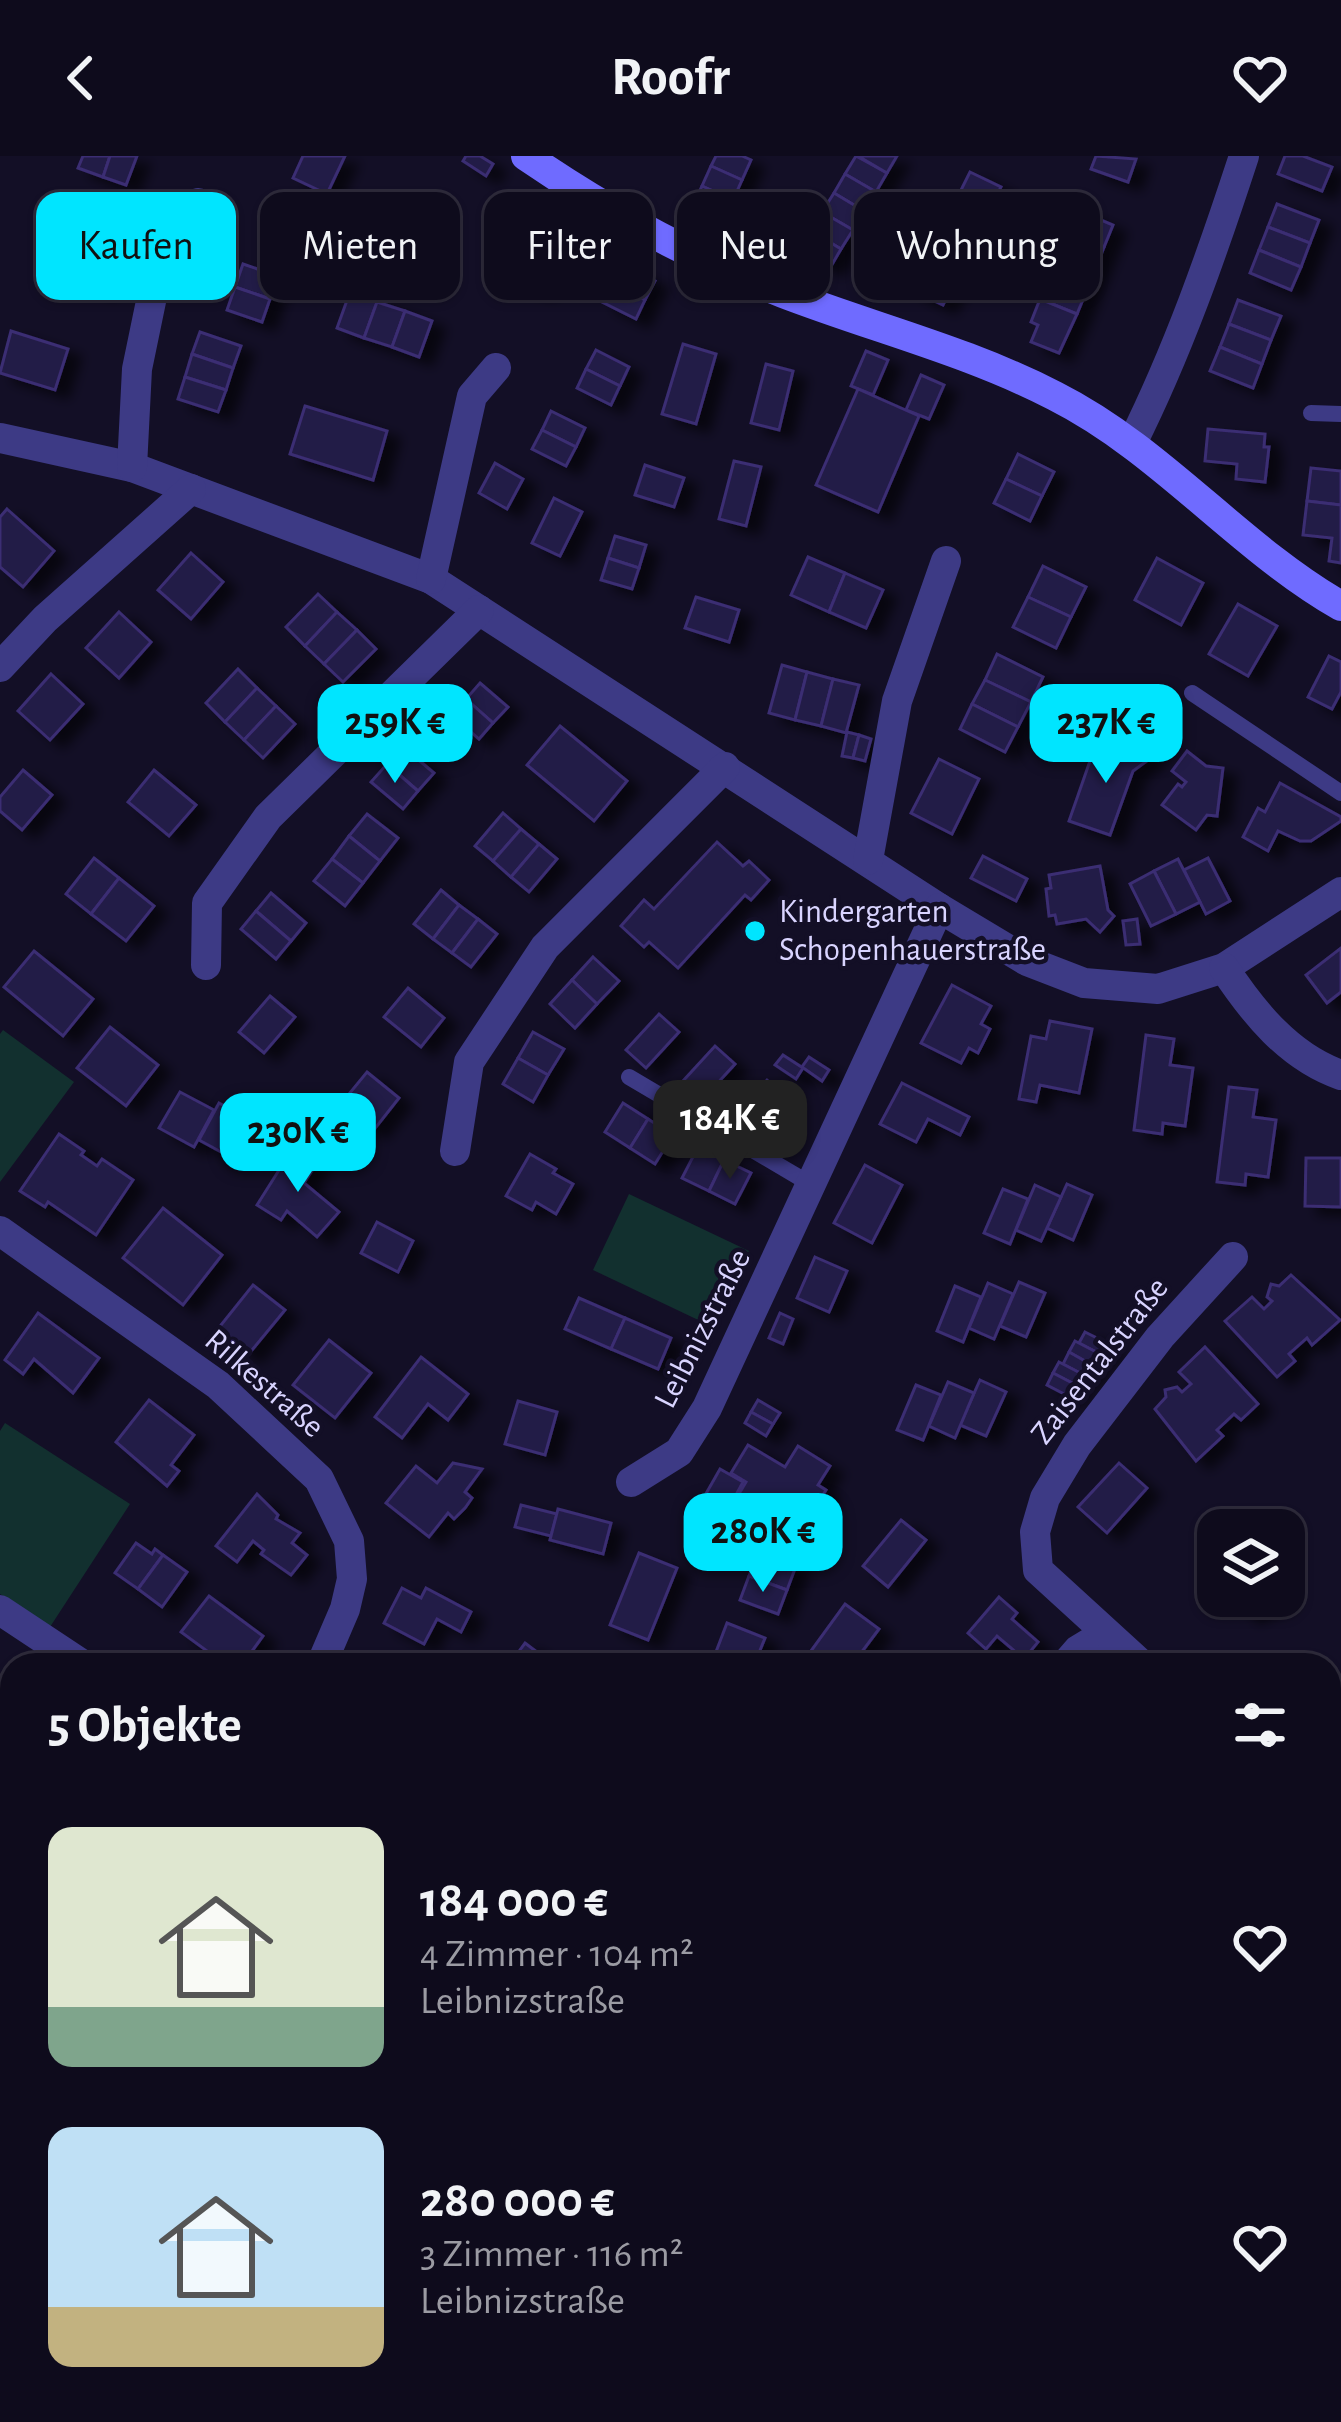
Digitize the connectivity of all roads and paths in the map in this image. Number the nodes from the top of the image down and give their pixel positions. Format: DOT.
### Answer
graph roads {
  1 [pos="526,156"];
  2 [pos="1244,156"];
  3 [pos="151,300"];
  4 [pos="496,368"];
  5 [pos="1311,412"];
  6 [pos="1341,414"];
  7 [pos="0,438"];
  8 [pos="1132,443"];
  9 [pos="132,467"];
  10 [pos="191,489"];
  11 [pos="946,561"];
  12 [pos="431,579"];
  13 [pos="1341,606"];
  14 [pos="479,610"];
  15 [pos="0,668"];
  16 [pos="1192,693"];
  17 [pos="724,767"];
  18 [pos="1341,793"];
  19 [pos="868,860"];
  20 [pos="1341,892"];
  21 [pos="939,908"];
  22 [pos="206,965"];
  23 [pos="1224,968"];
  24 [pos="1341,1076"];
  25 [pos="629,1077"];
  26 [pos="455,1151"];
  27 [pos="812,1185"];
  28 [pos="0,1231"];
  29 [pos="1233,1257"];
  30 [pos="631,1482"];
  31 [pos="0,1610"];
  32 [pos="1106,1633"];
  33 [pos="64,1653"];
  34 [pos="326,1653"];
  35 [pos="1075,1653"];
  36 [pos="1128,1653"];
  1 -- 8 [label="street"];
  2 -- 8 [label="street"];
  3 -- 9 [label="street"];
  4 -- 12 [label="street"];
  5 -- 6 [label="lane"];
  7 -- 9 [label="street"];
  8 -- 13 [label="street"];
  9 -- 10 [label="street"];
  10 -- 12 [label="street"];
  10 -- 15 [label="street"];
  11 -- 19 [label="street"];
  12 -- 14 [label="street"];
  14 -- 17 [label="street"];
  14 -- 22 [label="street"];
  16 -- 18 [label="lane"];
  17 -- 19 [label="street"];
  17 -- 26 [label="street"];
  19 -- 21 [label="street"];
  20 -- 23 [label="street"];
  21 -- 23 [label="street"];
  21 -- 27 [label="street, Leibnizstraße"];
  23 -- 24 [label="street"];
  25 -- 27 [label="lane"];
  27 -- 30 [label="street, Leibnizstraße"];
  28 -- 34 [label="street, Rilkestraße"];
  29 -- 32 [label="street, Zaisentalstraße"];
  31 -- 33 [label="street"];
  32 -- 35 [label="street"];
  32 -- 36 [label="street, Zaisentalstraße"];
}
